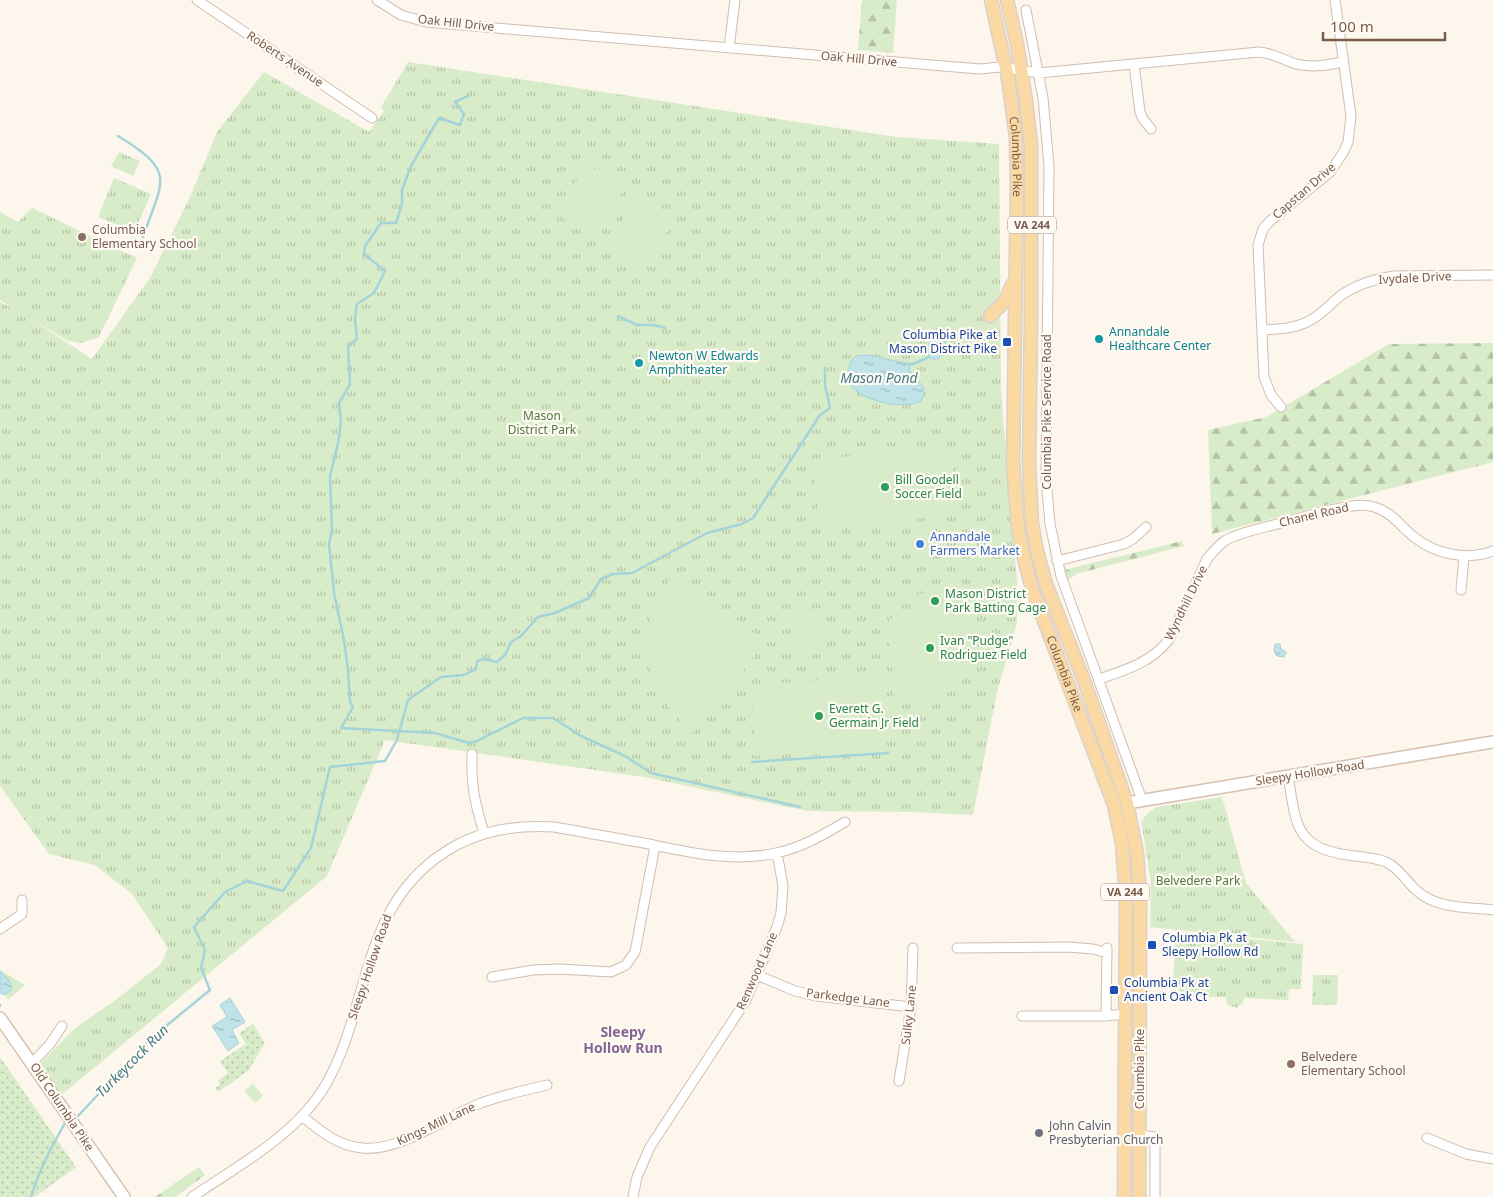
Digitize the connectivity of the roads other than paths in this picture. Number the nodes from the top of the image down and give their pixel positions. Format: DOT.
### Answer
graph roads {
  1 [pos="197,0"];
  2 [pos="377,0"];
  3 [pos="735,0"];
  4 [pos="991,0"];
  5 [pos="1007,0"];
  6 [pos="1335,0"];
  7 [pos="1026,10"];
  8 [pos="729,48"];
  9 [pos="1343,62"];
  10 [pos="1134,64"];
  11 [pos="1006,68"];
  12 [pos="1021,70"];
  13 [pos="1039,73"];
  14 [pos="372,118"];
  15 [pos="1151,129"];
  16 [pos="1016,273"];
  17 [pos="1493,275"];
  18 [pos="990,316"];
  19 [pos="1262,330"];
  20 [pos="1282,407"];
  21 [pos="1146,527"];
  22 [pos="1215,549"];
  23 [pos="1493,551"];
  24 [pos="1464,556"];
  25 [pos="1057,561"];
  26 [pos="1461,590"];
  27 [pos="1099,679"];
  28 [pos="1493,742"];
  29 [pos="472,754"];
  30 [pos="1288,776"];
  31 [pos="1142,800"];
  32 [pos="1127,803"];
  33 [pos="1114,805"];
  34 [pos="845,822"];
  35 [pos="484,833"];
  36 [pos="655,846"];
  37 [pos="777,853"];
  38 [pos="22,900"];
  39 [pos="1493,910"];
  40 [pos="0,929"];
  41 [pos="913,948"];
  42 [pos="957,948"];
  43 [pos="757,975"];
  44 [pos="492,977"];
  45 [pos="912,1007"];
  46 [pos="1124,1014"];
  47 [pos="1022,1016"];
  48 [pos="1106,1016"];
  49 [pos="0,1018"];
  50 [pos="62,1026"];
  51 [pos="32,1063"];
  52 [pos="899,1081"];
  53 [pos="547,1086"];
  54 [pos="302,1116"];
  55 [pos="1140,1135"];
  56 [pos="1427,1138"];
  57 [pos="1493,1159"];
  58 [pos="124,1197"];
  59 [pos="192,1197"];
  60 [pos="632,1197"];
  61 [pos="1124,1197"];
  62 [pos="1139,1197"];
  63 [pos="1155,1197"];
  1 -- 14 [label="street, Roberts Avenue"];
  2 -- 8 [label="street, Oak Hill Drive"];
  3 -- 8 [label="street"];
  4 -- 11 [label="main road, Columbia Pike / VA 244"];
  5 -- 12 [label="main road, Columbia Pike / VA 244"];
  6 -- 9 [label="street, Capstan Drive"];
  7 -- 13 [label="street, Columbia Pike Service Road"];
  8 -- 11 [label="street, Oak Hill Drive"];
  9 -- 10 [label="street, Oak Hill Drive"];
  9 -- 19 [label="street, Capstan Drive"];
  10 -- 13 [label="street, Oak Hill Drive"];
  10 -- 15 [label="street"];
  11 -- 12 [label="street, Oak Hill Drive"];
  11 -- 16 [label="main road, Columbia Pike / VA 244"];
  12 -- 13 [label="street, Oak Hill Drive"];
  12 -- 32 [label="main road, Columbia Pike / VA 244"];
  13 -- 25 [label="street, Columbia Pike Service Road"];
  16 -- 18 [label="main road"];
  16 -- 33 [label="main road, Columbia Pike / VA 244"];
  17 -- 19 [label="street, Ivydale Drive"];
  19 -- 20 [label="street, Capstan Drive"];
  21 -- 25 [label="street"];
  22 -- 24 [label="street, Chanel Road"];
  22 -- 27 [label="street, Wyndhill Drive"];
  23 -- 24 [label="street, Chanel Road"];
  24 -- 26 [label="street"];
  25 -- 27 [label="street, Columbia Pike Service Road"];
  27 -- 31 [label="street, Columbia Pike Service Road"];
  28 -- 30 [label="main road, Sleepy Hollow Road"];
  29 -- 35 [label="street"];
  30 -- 31 [label="main road, Sleepy Hollow Road"];
  30 -- 39 [label="street"];
  31 -- 32 [label="main road, Sleepy Hollow Road"];
  32 -- 33 [label="main road"];
  32 -- 55 [label="main road, Columbia Pike / VA 244"];
  33 -- 46 [label="main road, Columbia Pike / VA 244"];
  34 -- 37 [label="street"];
  35 -- 36 [label="street, Sleepy Hollow Road"];
  35 -- 54 [label="street, Sleepy Hollow Road"];
  36 -- 37 [label="street, Sleepy Hollow Road"];
  36 -- 44 [label="street"];
  37 -- 43 [label="street, Renwood Lane"];
  38 -- 40 [label="street"];
  41 -- 45 [label="street, Sulky Lane"];
  42 -- 48 [label="street"];
  43 -- 45 [label="street, Parkedge Lane"];
  43 -- 60 [label="street, Renwood Lane"];
  45 -- 52 [label="street, Sulky Lane"];
  46 -- 48 [label="street"];
  46 -- 61 [label="main road, Columbia Pike / VA 244"];
  47 -- 48 [label="street"];
  49 -- 51 [label="main road, Old Columbia Pike"];
  50 -- 51 [label="street"];
  51 -- 58 [label="main road, Old Columbia Pike"];
  53 -- 54 [label="street, Kings Mill Lane"];
  54 -- 59 [label="street, Sleepy Hollow Road"];
  55 -- 62 [label="main road, Columbia Pike / VA 244"];
  55 -- 63 [label="street"];
  56 -- 57 [label="street"];
}
